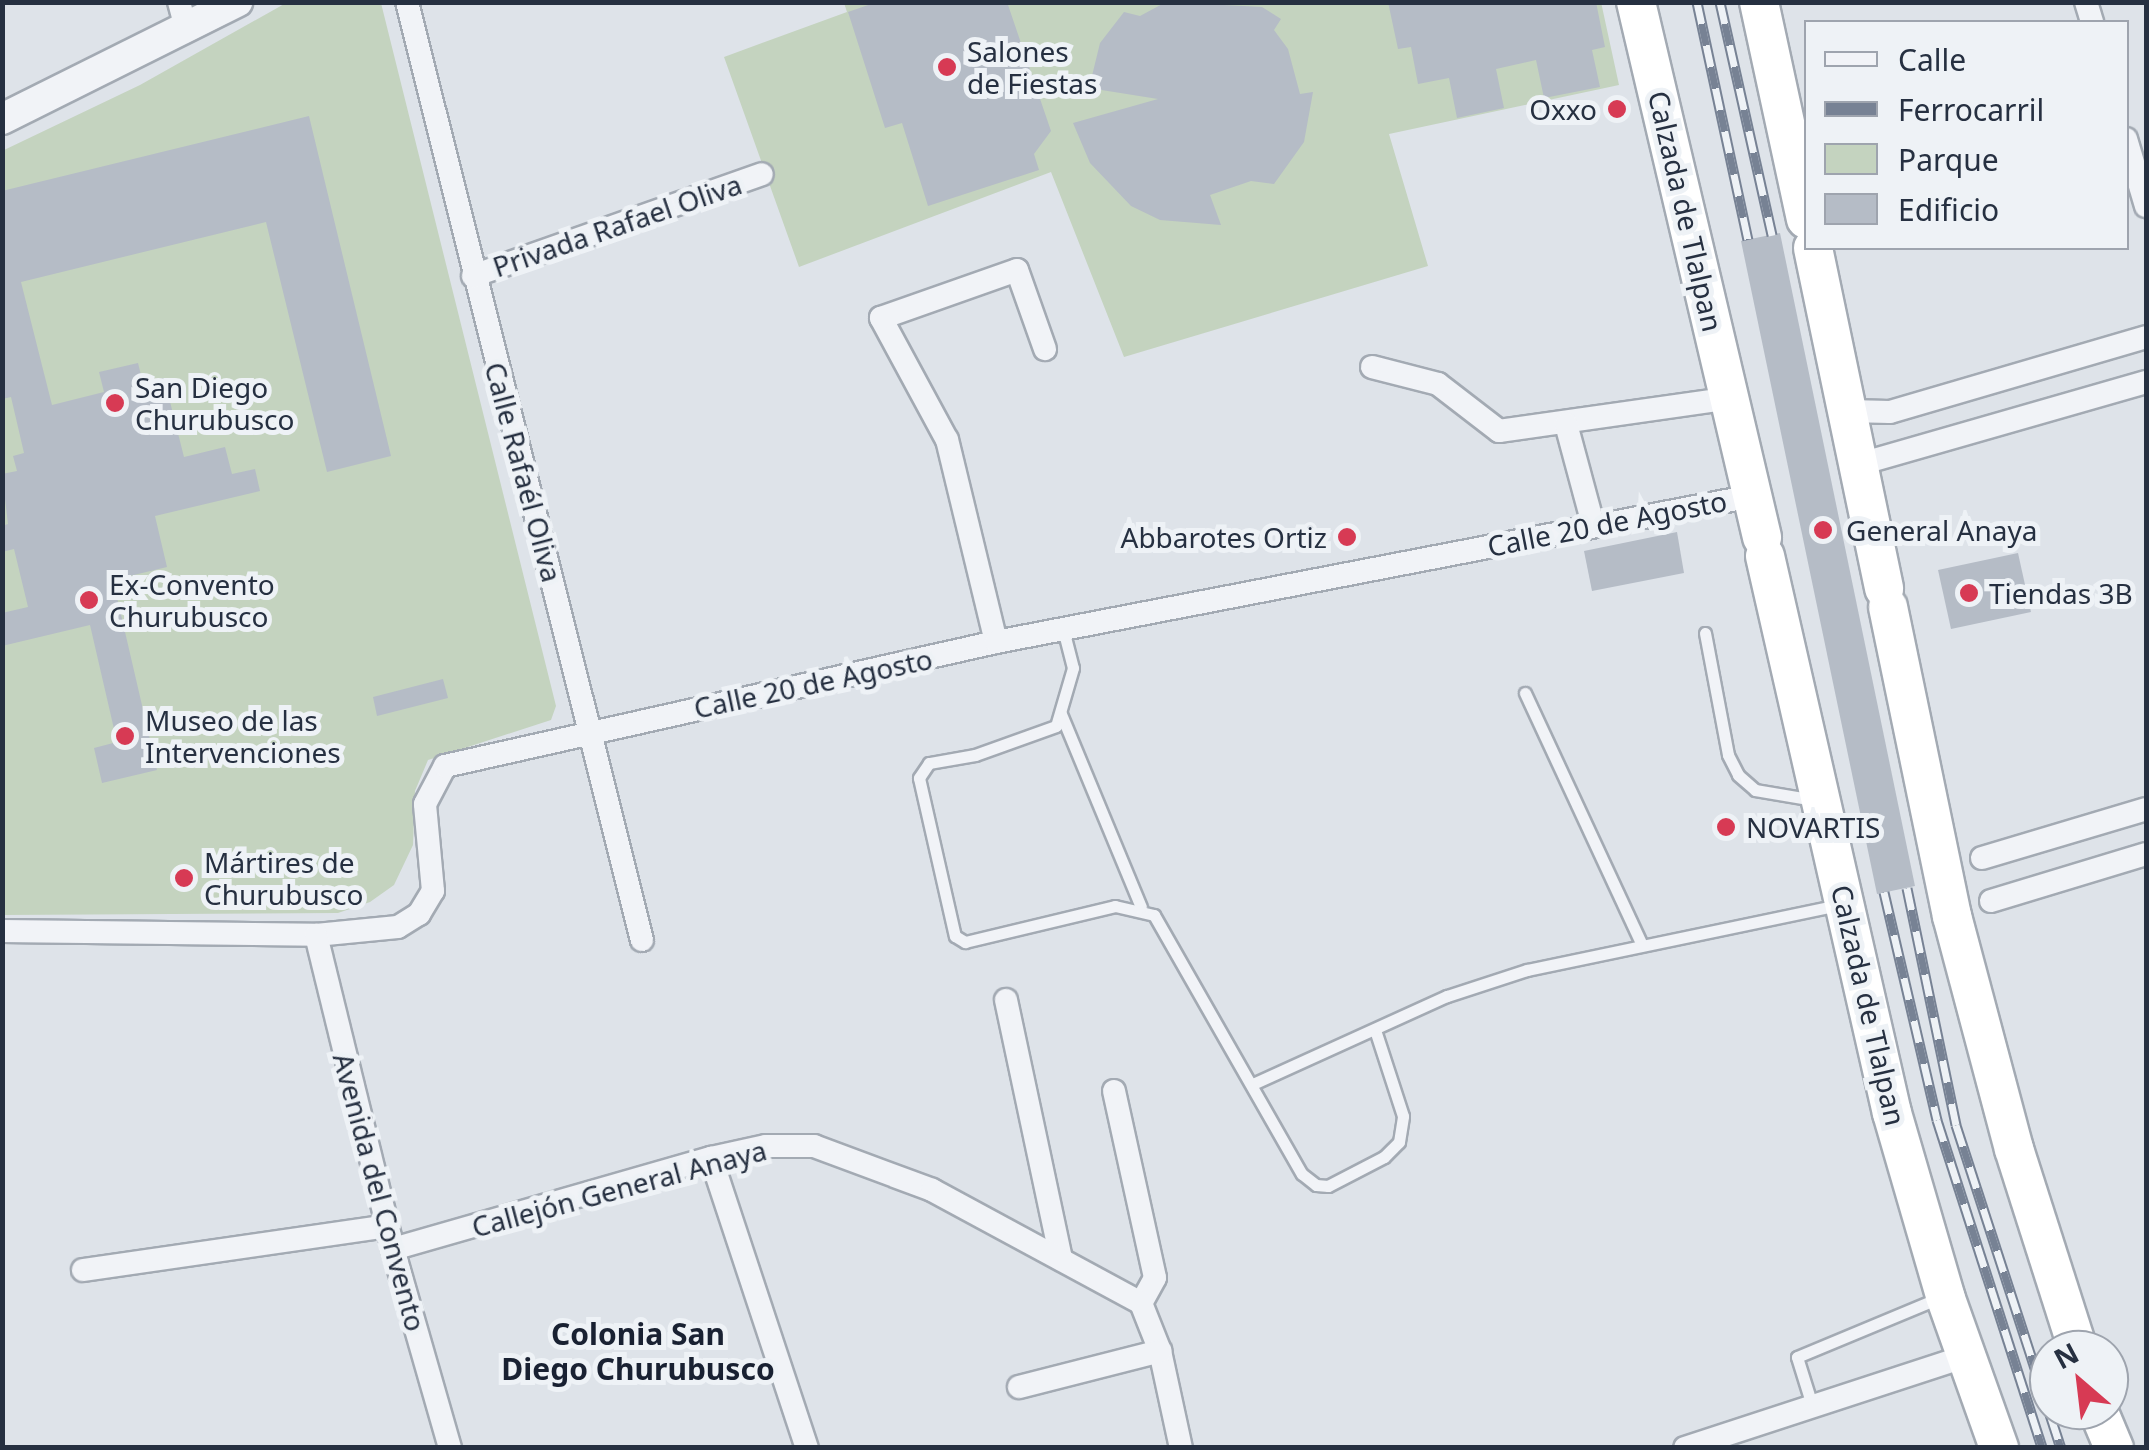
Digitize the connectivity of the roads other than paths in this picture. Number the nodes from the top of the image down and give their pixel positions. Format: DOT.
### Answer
graph roads {
  1 [pos="237,2"];
  2 [pos="406,2"];
  3 [pos="1636,2"];
  4 [pos="1759,2"];
  5 [pos="182,16"];
  6 [pos="2,119"];
  7 [pos="2129,149"];
  8 [pos="762,174"];
  9 [pos="2146,206"];
  10 [pos="1804,210"];
  11 [pos="1813,250"];
  12 [pos="473,276"];
  13 [pos="2146,337"];
  14 [pos="1045,349"];
  15 [pos="1372,368"];
  16 [pos="2146,382"];
  17 [pos="1731,398"];
  18 [pos="1930,400"];
  19 [pos="1848,411"];
  20 [pos="1566,424"];
  21 [pos="1942,443"];
  22 [pos="1860,464"];
  23 [pos="1752,496"];
  24 [pos="1593,524"];
  25 [pos="1063,629"];
  26 [pos="1704,634"];
  27 [pos="996,642"];
  28 [pos="1525,693"];
  29 [pos="1061,714"];
  30 [pos="592,732"];
  31 [pos="1823,802"];
  32 [pos="2146,810"];
  33 [pos="2146,854"];
  34 [pos="2015,893"];
  35 [pos="1991,901"];
  36 [pos="1846,902"];
  37 [pos="1142,907"];
  38 [pos="2,932"];
  39 [pos="316,935"];
  40 [pos="642,940"];
  41 [pos="1642,946"];
  42 [pos="1006,1000"];
  43 [pos="1375,1030"];
  44 [pos="1255,1083"];
  45 [pos="1114,1091"];
  46 [pos="711,1158"];
  47 [pos="387,1226"];
  48 [pos="392,1250"];
  49 [pos="1061,1259"];
  50 [pos="84,1270"];
  51 [pos="1944,1296"];
  52 [pos="1141,1303"];
  53 [pos="2072,1330"];
  54 [pos="1160,1350"];
  55 [pos="1964,1357"];
  56 [pos="1019,1387"];
  57 [pos="1811,1402"];
  58 [pos="450,1448"];
  59 [pos="808,1448"];
  60 [pos="1181,1448"];
  61 [pos="1685,1448"];
  62 [pos="1999,1448"];
  1 -- 5 [label="street"];
  2 -- 12 [label="street, Calle Rafaél Oliva"];
  3 -- 17 [label="highway, Calzada de Tlalpan"];
  4 -- 10 [label="highway"];
  5 -- 6 [label="street"];
  7 -- 9 [label="street"];
  8 -- 12 [label="street, Privada Rafael Oliva"];
  11 -- 19 [label="highway"];
  12 -- 30 [label="street, Calle Rafaél Oliva"];
  13 -- 18 [label="street"];
  14 -- 27 [label="street"];
  15 -- 20 [label="street"];
  16 -- 21 [label="street"];
  17 -- 20 [label="street"];
  17 -- 23 [label="highway, Calzada de Tlalpan"];
  18 -- 19 [label="street"];
  18 -- 21 [label="street"];
  19 -- 22 [label="highway"];
  20 -- 24 [label="street"];
  21 -- 22 [label="street"];
  22 -- 53 [label="highway"];
  23 -- 24 [label="street, Calle 20 de Agosto"];
  23 -- 31 [label="highway, Calzada de Tlalpan"];
  24 -- 25 [label="street, Calle 20 de Agosto"];
  25 -- 27 [label="street, Calle 20 de Agosto"];
  25 -- 29 [label="lane"];
  26 -- 31 [label="lane"];
  27 -- 30 [label="street, Calle 20 de Agosto"];
  28 -- 41 [label="lane"];
  29 -- 37 [label="lane"];
  29 -- 37 [label="lane"];
  30 -- 39 [label="street, Calle 20 de Agosto"];
  30 -- 40 [label="street, Calle Rafaél Oliva"];
  31 -- 36 [label="highway, Calzada de Tlalpan"];
  32 -- 34 [label="street"];
  33 -- 34 [label="street"];
  34 -- 35 [label="street"];
  36 -- 41 [label="lane"];
  36 -- 51 [label="highway, Calzada de Tlalpan"];
  37 -- 44 [label="lane"];
  38 -- 39 [label="street, Calle 20 de Agosto"];
  39 -- 47 [label="street, Avenida del Convento"];
  41 -- 43 [label="lane"];
  42 -- 49 [label="street"];
  43 -- 44 [label="lane"];
  43 -- 44 [label="lane"];
  45 -- 52 [label="street"];
  46 -- 48 [label="street, Callejón General Anaya"];
  46 -- 49 [label="street, Callejón General Anaya"];
  46 -- 59 [label="street"];
  47 -- 48 [label="street, Avenida del Convento"];
  47 -- 50 [label="street"];
  48 -- 58 [label="street, Avenida del Convento"];
  49 -- 52 [label="street, Callejón General Anaya"];
  51 -- 55 [label="highway, Calzada de Tlalpan"];
  51 -- 57 [label="lane"];
  52 -- 54 [label="street"];
  54 -- 56 [label="street"];
  54 -- 60 [label="street"];
  55 -- 57 [label="street"];
  55 -- 62 [label="highway, Calzada de Tlalpan"];
  57 -- 61 [label="street"];
}
